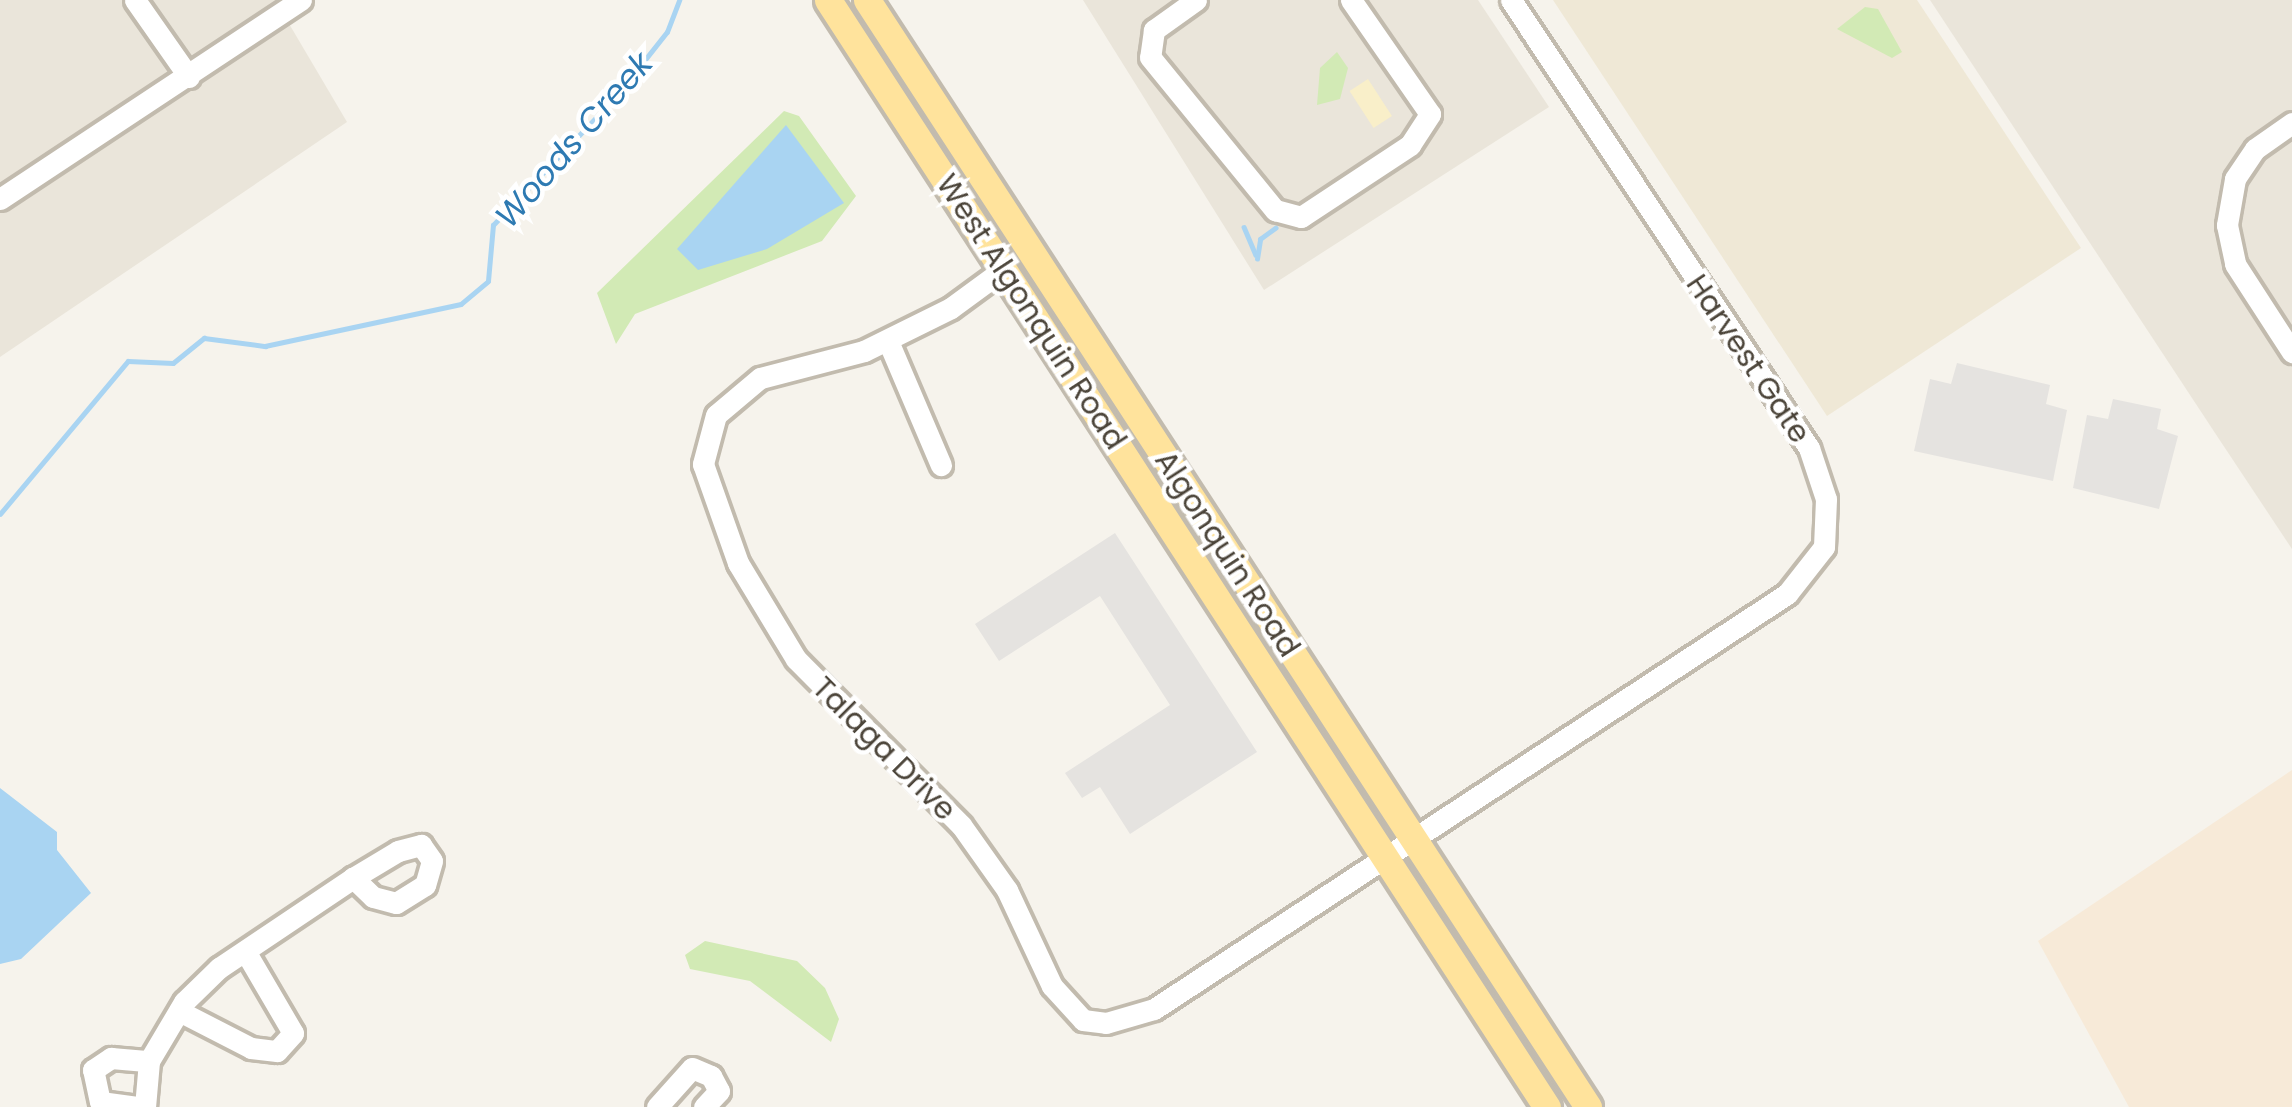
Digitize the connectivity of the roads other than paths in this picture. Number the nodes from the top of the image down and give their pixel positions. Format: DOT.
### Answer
graph roads {
  1 [pos="135,0"];
  2 [pos="301,0"];
  3 [pos="828,0"];
  4 [pos="867,0"];
  5 [pos="1196,0"];
  6 [pos="1351,0"];
  7 [pos="1511,0"];
  8 [pos="188,77"];
  9 [pos="2292,123"];
  10 [pos="0,199"];
  11 [pos="1004,269"];
  12 [pos="887,341"];
  13 [pos="2292,352"];
  14 [pos="940,465"];
  15 [pos="1414,842"];
  16 [pos="1387,860"];
  17 [pos="352,878"];
  18 [pos="245,951"];
  19 [pos="179,1010"];
  20 [pos="148,1061"];
  21 [pos="141,1107"];
  22 [pos="657,1107"];
  23 [pos="704,1107"];
  24 [pos="1547,1107"];
  25 [pos="1588,1107"];
  1 -- 8 [label="street"];
  2 -- 8 [label="street"];
  3 -- 11 [label="main road, West Algonquin Road"];
  4 -- 15 [label="main road, Algonquin Road"];
  5 -- 6 [label="street"];
  7 -- 15 [label="street, Harvest Gate"];
  8 -- 10 [label="street"];
  9 -- 13 [label="street"];
  11 -- 12 [label="street, Talaga Drive"];
  11 -- 16 [label="main road, West Algonquin Road"];
  12 -- 14 [label="street"];
  12 -- 16 [label="street, Talaga Drive"];
  15 -- 16 [label="street, Talaga Drive"];
  15 -- 25 [label="main road, Algonquin Road"];
  16 -- 24 [label="main road, West Algonquin Road"];
  17 -- 18 [label="street"];
  18 -- 19 [label="street"];
  18 -- 19 [label="street"];
  19 -- 20 [label="street"];
  20 -- 21 [label="street"];
  20 -- 21 [label="street"];
  22 -- 23 [label="street"];
}
